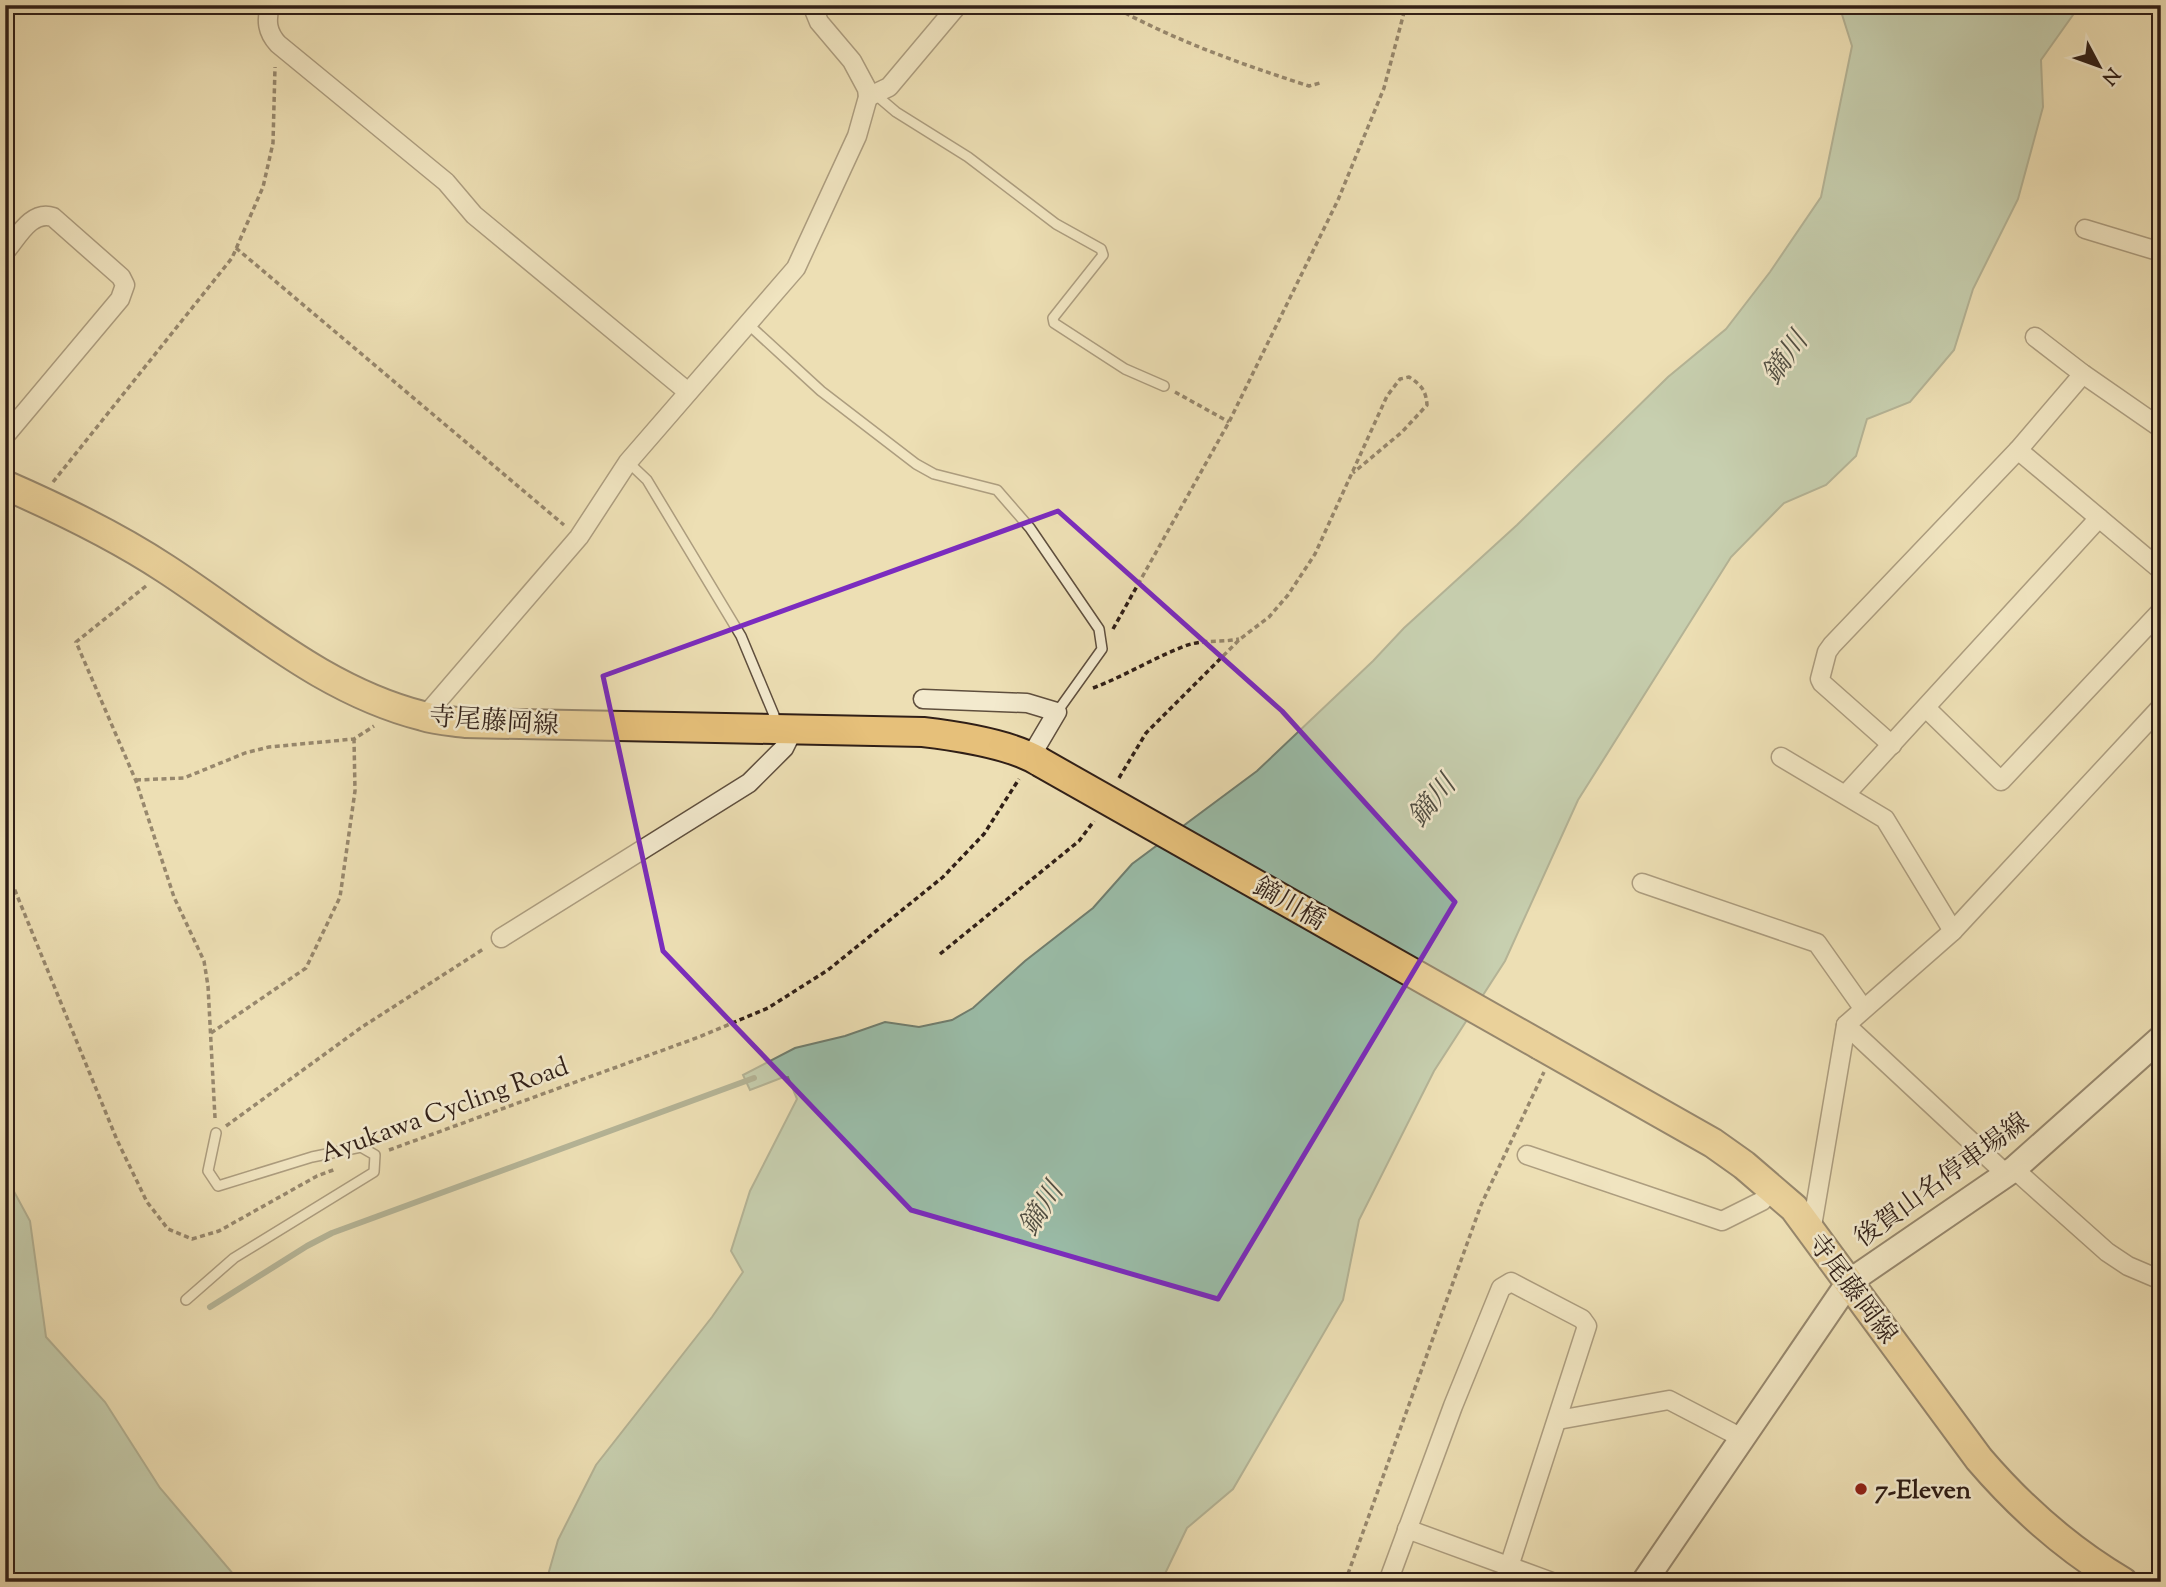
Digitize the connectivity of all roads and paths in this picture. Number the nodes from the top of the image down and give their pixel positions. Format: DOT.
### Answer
graph roads {
  1 [pos="270,5"];
  2 [pos="812,5"];
  3 [pos="958,5"];
  4 [pos="1110,5"];
  5 [pos="1406,5"];
  6 [pos="278,44"];
  7 [pos="1320,83"];
  8 [pos="872,96"];
  9 [pos="2085,229"];
  10 [pos="236,248"];
  11 [pos="5,252"];
  12 [pos="2161,252"];
  13 [pos="749,325"];
  14 [pos="2035,337"];
  15 [pos="2082,374"];
  16 [pos="1164,386"];
  17 [pos="688,392"];
  18 [pos="1229,422"];
  19 [pos="2161,428"];
  20 [pos="5,436"];
  21 [pos="2018,450"];
  22 [pos="628,462"];
  23 [pos="1353,473"];
  24 [pos="5,485"];
  25 [pos="39,500"];
  26 [pos="2099,518"];
  27 [pos="579,537"];
  28 [pos="166,569"];
  29 [pos="2161,570"];
  30 [pos="2161,611"];
  31 [pos="1123,612"];
  32 [pos="1240,639"];
  33 [pos="1090,689"];
  34 [pos="923,699"];
  35 [pos="392,706"];
  36 [pos="2161,707"];
  37 [pos="1926,708"];
  38 [pos="1057,712"];
  39 [pos="424,717"];
  40 [pos="784,729"];
  41 [pos="354,739"];
  42 [pos="1892,745"];
  43 [pos="1781,757"];
  44 [pos="1035,759"];
  45 [pos="136,780"];
  46 [pos="1117,782"];
  47 [pos="1846,794"];
  48 [pos="1096,818"];
  49 [pos="5,866"];
  50 [pos="1642,883"];
  51 [pos="1953,931"];
  52 [pos="501,938"];
  53 [pos="940,954"];
  54 [pos="1863,1008"];
  55 [pos="1846,1025"];
  56 [pos="211,1033"];
  57 [pos="2161,1038"];
  58 [pos="1546,1049"];
  59 [pos="216,1133"];
  60 [pos="375,1155"];
  61 [pos="1527,1155"];
  62 [pos="340,1168"];
  63 [pos="2010,1172"];
  64 [pos="1772,1188"];
  65 [pos="1811,1232"];
  66 [pos="2161,1280"];
  67 [pos="1849,1282"];
  68 [pos="186,1300"];
  69 [pos="1558,1420"];
  70 [pos="1742,1438"];
  71 [pos="1407,1529"];
  72 [pos="1506,1574"];
  73 [pos="2095,1574"];
  74 [pos="1345,1582"];
  75 [pos="1388,1582"];
  76 [pos="1552,1582"];
  77 [pos="1644,1582"];
  78 [pos="2123,1582"];
  1 -- 6 [label="street"];
  2 -- 8 [label="street"];
  3 -- 8 [label="street"];
  4 -- 7 [label="path"];
  5 -- 18 [label="path"];
  6 -- 10 [label="path"];
  6 -- 17 [label="street"];
  8 -- 13 [label="street"];
  8 -- 16 [label="lane"];
  9 -- 12 [label="street"];
  10 -- 25 [label="path"];
  10 -- 27 [label="path"];
  11 -- 20 [label="street"];
  13 -- 17 [label="street"];
  13 -- 38 [label="lane"];
  14 -- 15 [label="street"];
  15 -- 19 [label="street"];
  15 -- 21 [label="street"];
  16 -- 18 [label="path"];
  17 -- 22 [label="street"];
  18 -- 31 [label="path"];
  21 -- 26 [label="street"];
  21 -- 42 [label="street"];
  22 -- 27 [label="street"];
  22 -- 40 [label="lane"];
  23 -- 23 [label="path"];
  23 -- 32 [label="path"];
  24 -- 25 [label="main road, 寺尾藤岡線"];
  25 -- 28 [label="main road, 寺尾藤岡線"];
  26 -- 29 [label="street"];
  26 -- 37 [label="street"];
  27 -- 39 [label="street"];
  28 -- 35 [label="main road, 寺尾藤岡線"];
  28 -- 45 [label="path"];
  30 -- 37 [label="street"];
  32 -- 33 [label="path"];
  32 -- 46 [label="path"];
  34 -- 38 [label="street"];
  35 -- 39 [label="main road, 寺尾藤岡線"];
  35 -- 41 [label="path"];
  36 -- 51 [label="street"];
  37 -- 42 [label="street"];
  38 -- 44 [label="street"];
  39 -- 40 [label="main road, 寺尾藤岡線"];
  40 -- 44 [label="main road, 寺尾藤岡線"];
  40 -- 52 [label="street"];
  41 -- 45 [label="path"];
  41 -- 56 [label="path"];
  42 -- 47 [label="street"];
  43 -- 47 [label="street"];
  44 -- 58 [label="main road, 鏑川橋, bridge"];
  44 -- 60 [label="path, Ayukawa Cycling Road"];
  45 -- 56 [label="path"];
  47 -- 51 [label="street"];
  48 -- 53 [label="path"];
  49 -- 62 [label="path, Ayukawa Cycling Road"];
  50 -- 54 [label="street"];
  51 -- 54 [label="street"];
  52 -- 59 [label="path"];
  54 -- 55 [label="street"];
  55 -- 63 [label="street"];
  55 -- 65 [label="street"];
  56 -- 59 [label="path"];
  57 -- 63 [label="main road, 後賀山名停車場線"];
  58 -- 64 [label="main road, 寺尾藤岡線"];
  58 -- 74 [label="path"];
  59 -- 60 [label="lane"];
  60 -- 68 [label="lane"];
  61 -- 64 [label="street"];
  63 -- 66 [label="street"];
  63 -- 67 [label="main road, 後賀山名停車場線"];
  64 -- 65 [label="main road, 寺尾藤岡線"];
  65 -- 67 [label="main road, 寺尾藤岡線"];
  67 -- 70 [label="main road"];
  67 -- 73 [label="main road, 寺尾藤岡線"];
  69 -- 70 [label="street"];
  69 -- 71 [label="street"];
  69 -- 72 [label="street"];
  70 -- 77 [label="main road"];
  71 -- 72 [label="street"];
  71 -- 75 [label="street"];
  72 -- 76 [label="street"];
  73 -- 78 [label="main road, 寺尾藤岡線"];
}
